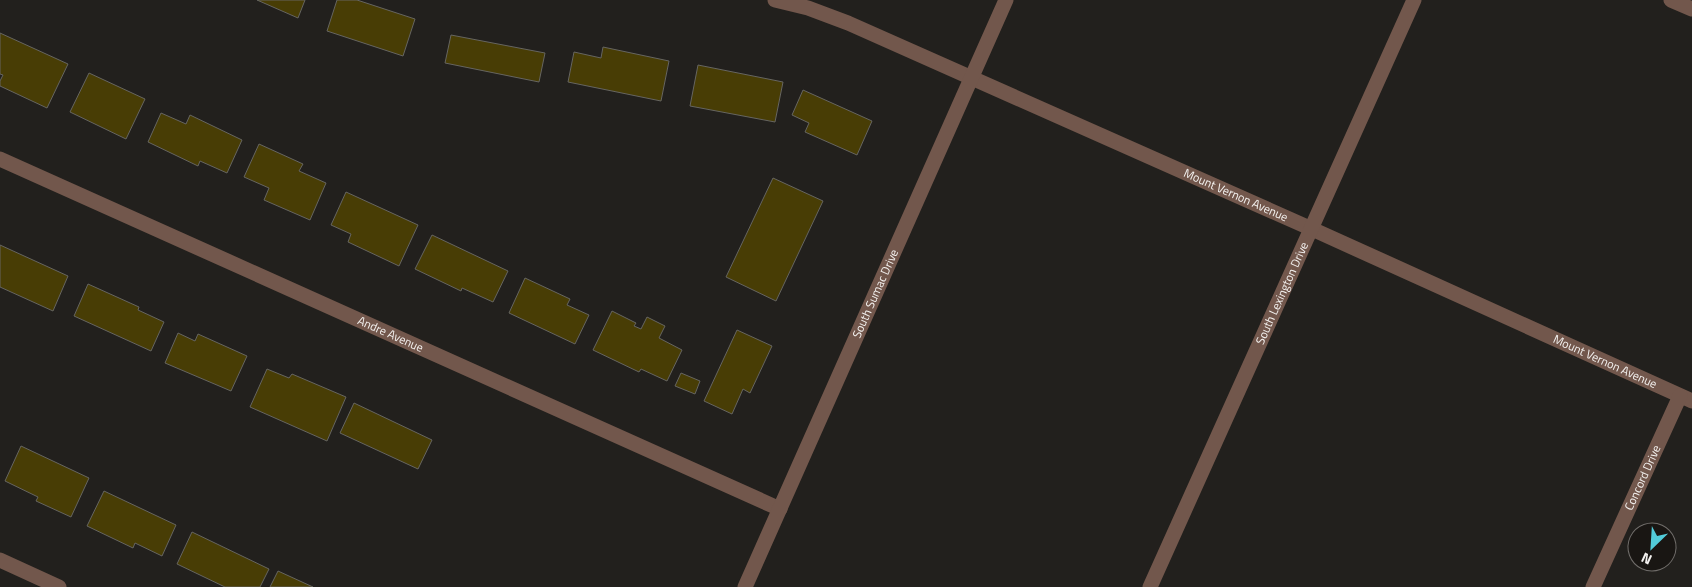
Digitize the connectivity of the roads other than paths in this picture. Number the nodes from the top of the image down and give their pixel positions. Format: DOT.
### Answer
graph roads {
  1 [pos="775,0"];
  2 [pos="1006,0"];
  3 [pos="1414,0"];
  4 [pos="1671,0"];
  5 [pos="1692,9"];
  6 [pos="971,78"];
  7 [pos="0,159"];
  8 [pos="1312,229"];
  9 [pos="1686,398"];
  10 [pos="780,509"];
  11 [pos="0,560"];
  12 [pos="59,587"];
  13 [pos="744,587"];
  14 [pos="1150,587"];
  15 [pos="1593,587"];
  1 -- 6 [label="street, Mount Vernon Avenue"];
  2 -- 6 [label="street, South Sumac Drive"];
  3 -- 8 [label="street, South Lexington Drive"];
  4 -- 5 [label="street"];
  6 -- 8 [label="street, Mount Vernon Avenue"];
  6 -- 10 [label="street, South Sumac Drive"];
  7 -- 10 [label="street, Andre Avenue"];
  8 -- 9 [label="street, Mount Vernon Avenue"];
  8 -- 14 [label="street, South Lexington Drive"];
  9 -- 15 [label="street, Concord Drive"];
  10 -- 13 [label="street, South Sumac Drive"];
  11 -- 12 [label="street"];
}
